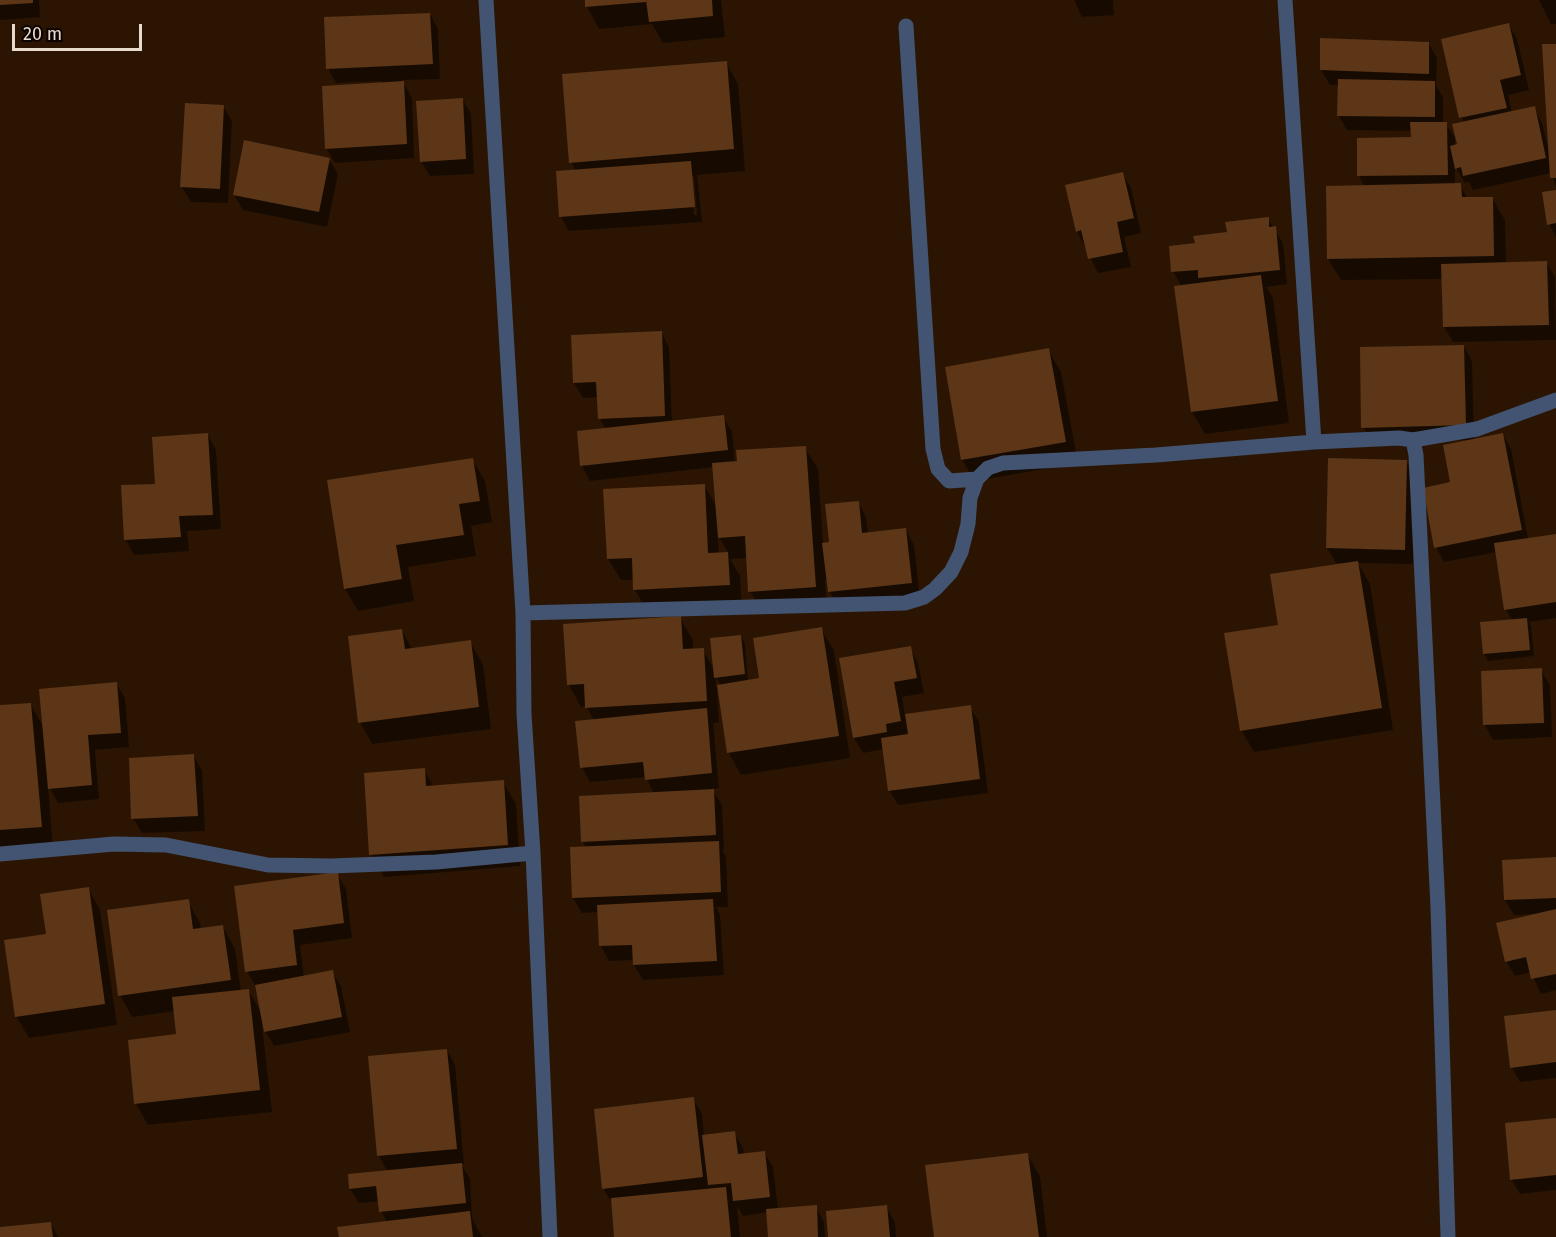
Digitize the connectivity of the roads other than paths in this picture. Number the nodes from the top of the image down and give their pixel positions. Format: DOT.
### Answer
graph roads {
  1 [pos="486,0"];
  2 [pos="1285,0"];
  3 [pos="906,26"];
  4 [pos="1556,400"];
  5 [pos="1413,440"];
  6 [pos="1314,442"];
  7 [pos="977,479"];
  8 [pos="523,613"];
  9 [pos="533,853"];
  10 [pos="0,854"];
  11 [pos="550,1237"];
  12 [pos="1449,1237"];
  1 -- 8 [label="street"];
  2 -- 6 [label="street"];
  3 -- 7 [label="street"];
  4 -- 5 [label="street"];
  5 -- 6 [label="street"];
  5 -- 12 [label="street"];
  6 -- 7 [label="street"];
  7 -- 8 [label="street"];
  8 -- 9 [label="street"];
  9 -- 10 [label="street"];
  9 -- 11 [label="street"];
}
